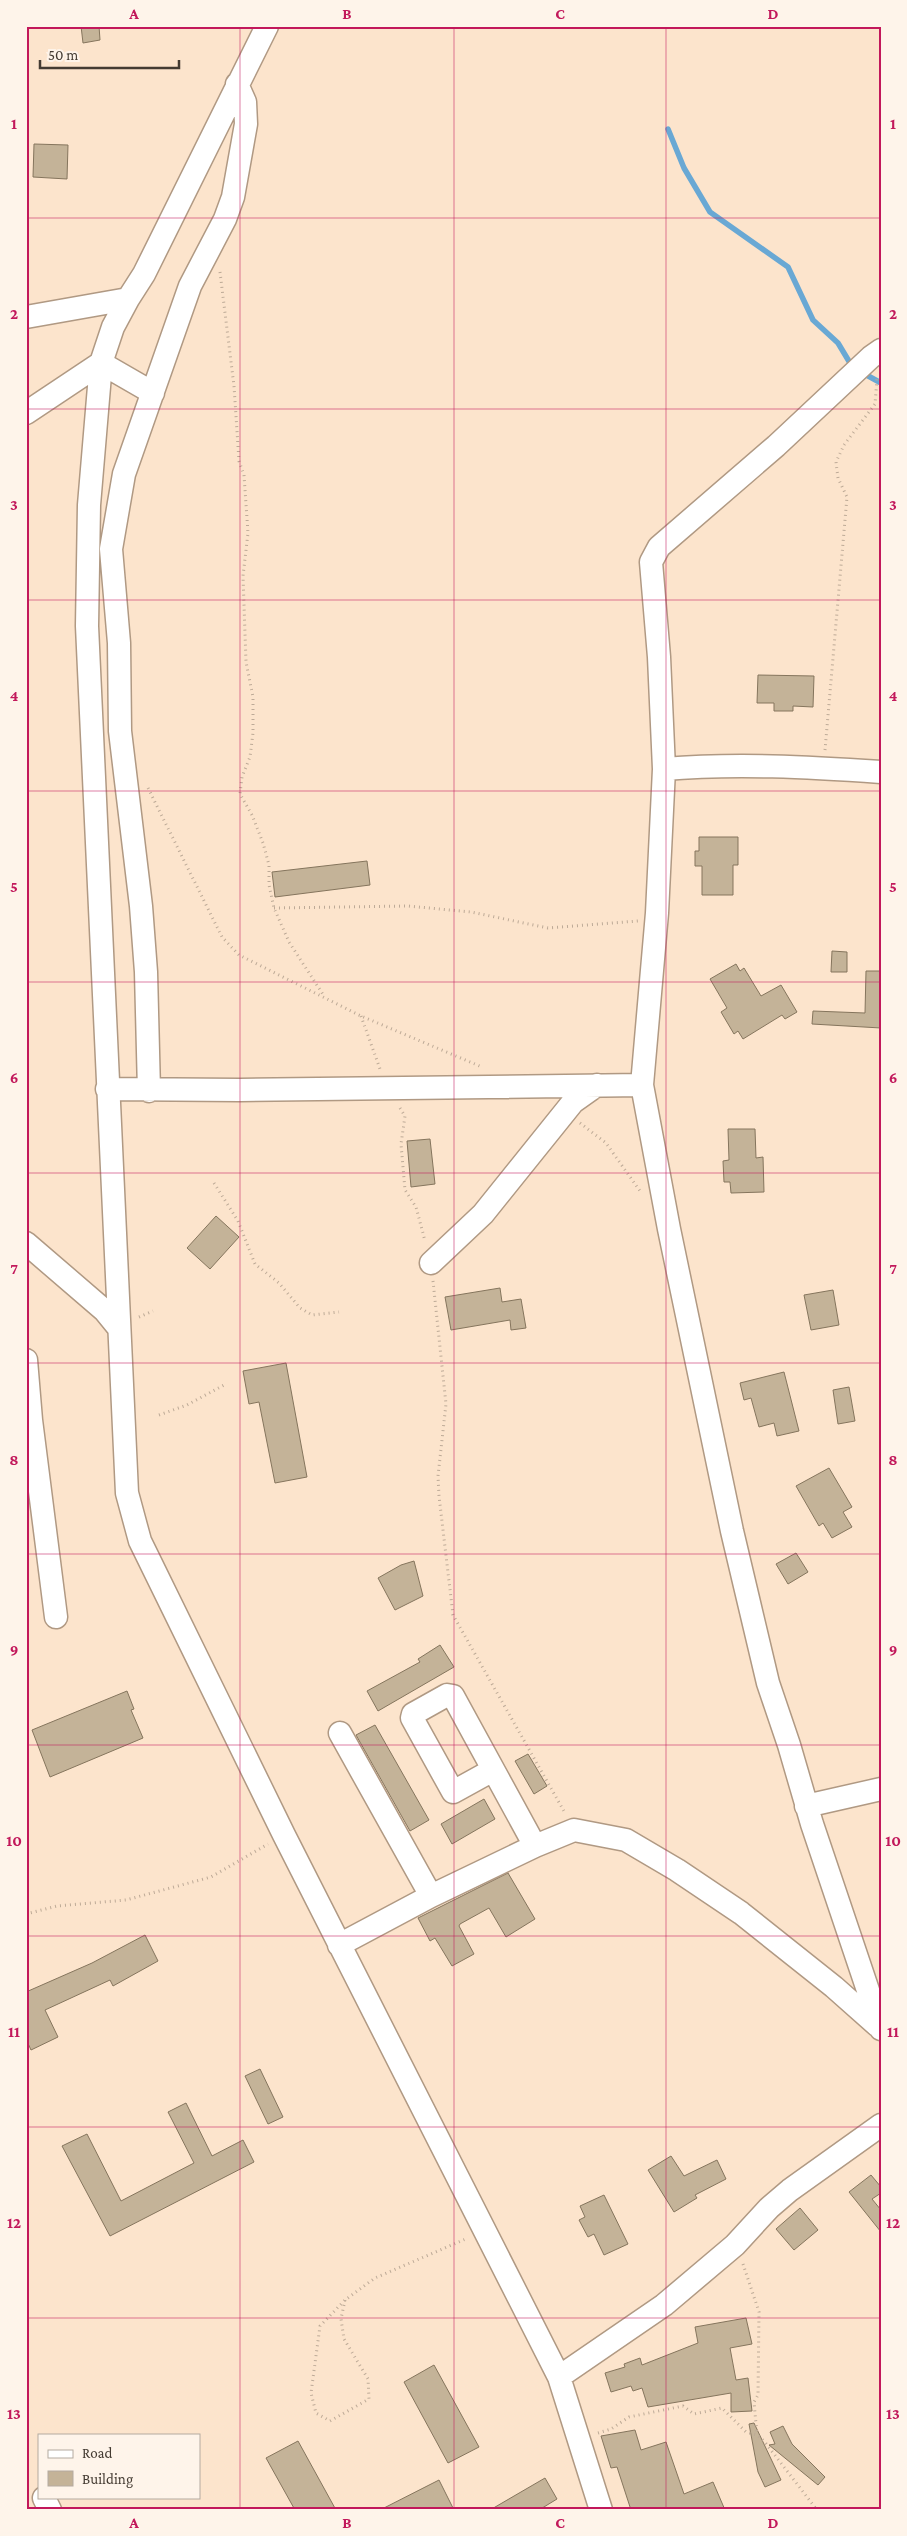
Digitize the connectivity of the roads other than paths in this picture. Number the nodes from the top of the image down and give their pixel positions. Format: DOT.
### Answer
graph roads {
  1 [pos="267,26"];
  2 [pos="237,84"];
  3 [pos="128,299"];
  4 [pos="26,317"];
  5 [pos="876,353"];
  6 [pos="101,363"];
  7 [pos="153,393"];
  8 [pos="26,413"];
  9 [pos="664,769"];
  10 [pos="881,772"];
  11 [pos="597,1084"];
  12 [pos="642,1085"];
  13 [pos="107,1089"];
  14 [pos="150,1091"];
  15 [pos="26,1243"];
  16 [pos="431,1263"];
  17 [pos="118,1326"];
  18 [pos="26,1360"];
  19 [pos="56,1618"];
  20 [pos="340,1733"];
  21 [pos="493,1770"];
  22 [pos="881,1789"];
  23 [pos="806,1806"];
  24 [pos="535,1846"];
  25 [pos="431,1896"];
  26 [pos="339,1945"];
  27 [pos="881,2028"];
  28 [pos="881,2125"];
  29 [pos="559,2377"];
  30 [pos="598,2509"];
  1 -- 2 [label="street"];
  2 -- 3 [label="street"];
  2 -- 7 [label="street"];
  3 -- 4 [label="street"];
  3 -- 6 [label="street"];
  5 -- 9 [label="street"];
  6 -- 7 [label="street"];
  6 -- 8 [label="street"];
  6 -- 13 [label="street"];
  7 -- 14 [label="street"];
  9 -- 10 [label="street"];
  9 -- 12 [label="street"];
  11 -- 12 [label="street"];
  11 -- 14 [label="street"];
  11 -- 16 [label="street"];
  12 -- 23 [label="street"];
  13 -- 14 [label="street"];
  13 -- 17 [label="street"];
  15 -- 17 [label="street"];
  17 -- 26 [label="street"];
  18 -- 19 [label="street"];
  20 -- 25 [label="street"];
  21 -- 24 [label="street"];
  22 -- 23 [label="street"];
  23 -- 27 [label="street"];
  24 -- 25 [label="street"];
  24 -- 27 [label="street"];
  25 -- 26 [label="street"];
  26 -- 29 [label="street"];
  28 -- 29 [label="street"];
  29 -- 30 [label="street"];
}
